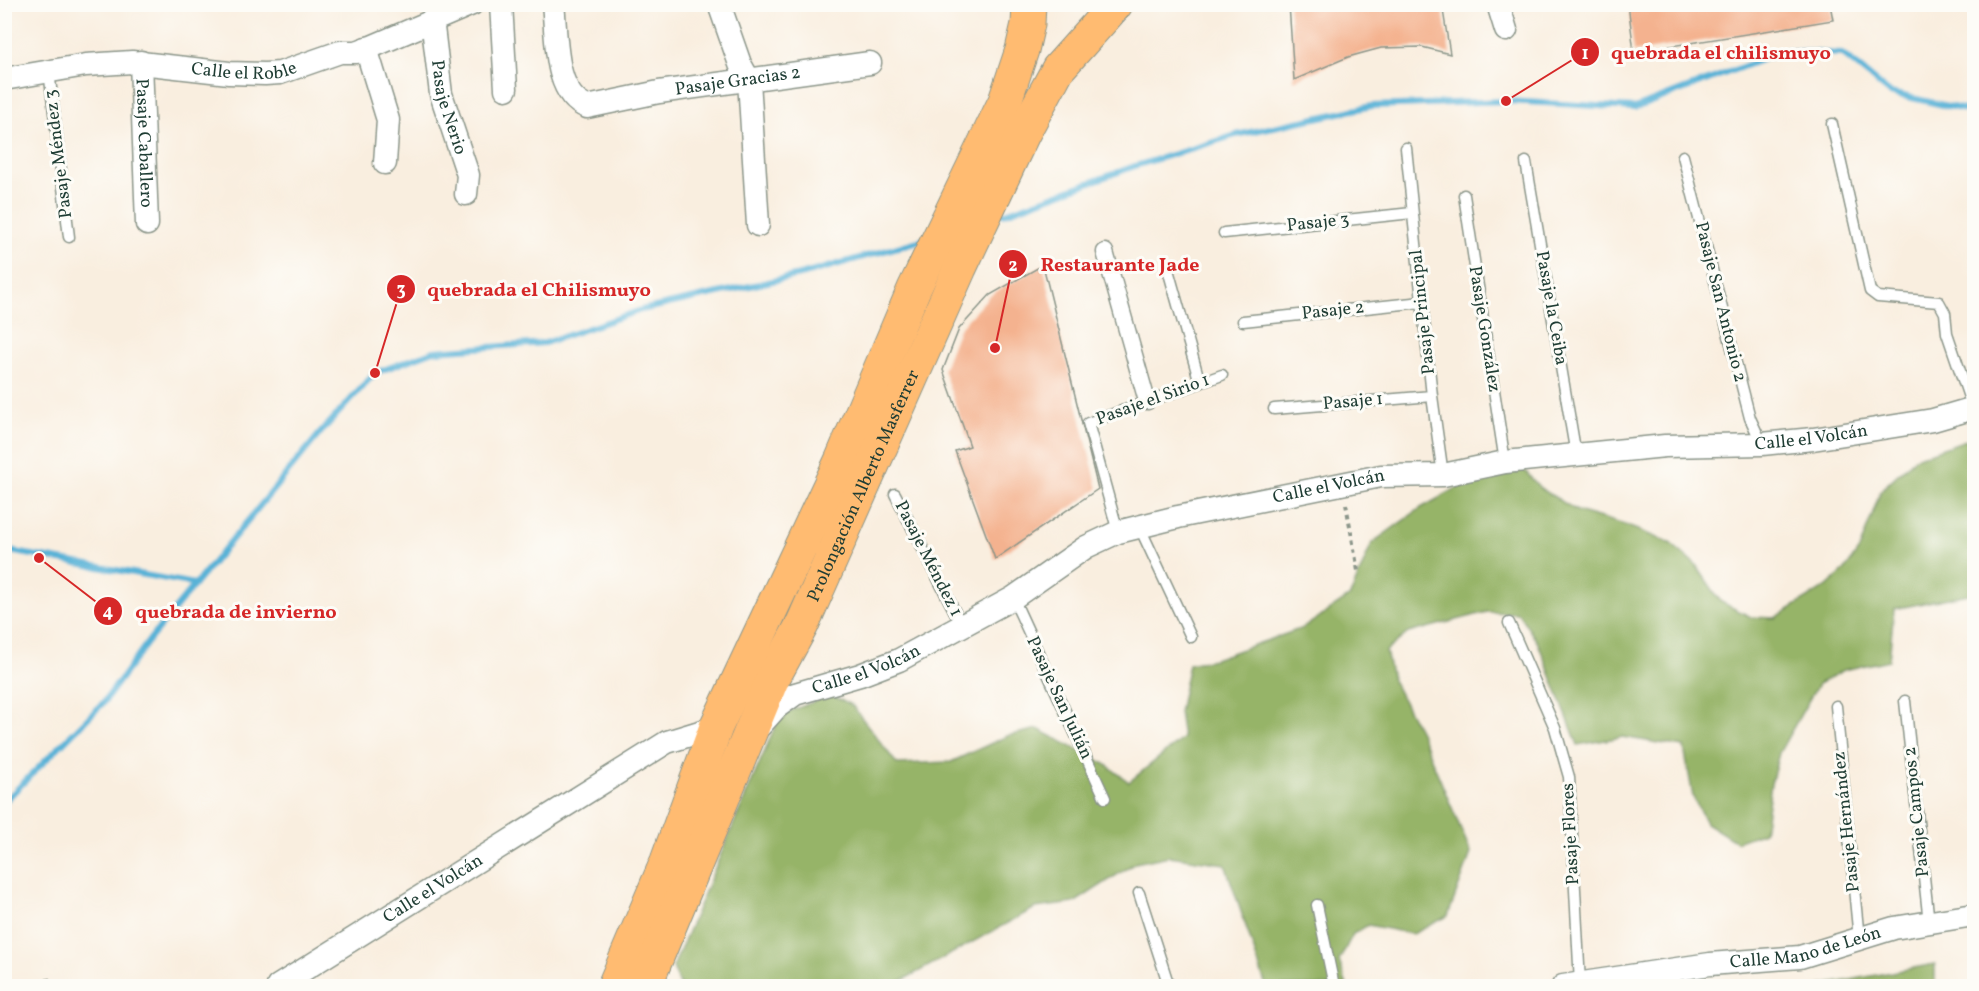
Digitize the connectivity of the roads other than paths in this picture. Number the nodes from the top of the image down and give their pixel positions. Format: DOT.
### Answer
graph roads {
  1 [pos="472,4"];
  2 [pos="501,4"];
  3 [pos="553,4"];
  4 [pos="718,4"];
  5 [pos="1029,4"];
  6 [pos="1116,4"];
  7 [pos="1498,4"];
  8 [pos="432,19"];
  9 [pos="1506,30"];
  10 [pos="366,48"];
  11 [pos="141,62"];
  12 [pos="870,63"];
  13 [pos="49,71"];
  14 [pos="4,79"];
  15 [pos="749,80"];
  16 [pos="506,89"];
  17 [pos="1832,124"];
  18 [pos="1406,148"];
  19 [pos="1683,156"];
  20 [pos="1526,162"];
  21 [pos="385,163"];
  22 [pos="466,194"];
  23 [pos="1464,195"];
  24 [pos="1412,213"];
  25 [pos="147,224"];
  26 [pos="758,225"];
  27 [pos="1224,232"];
  28 [pos="69,237"];
  29 [pos="1105,252"];
  30 [pos="1169,273"];
  31 [pos="1422,302"];
  32 [pos="1243,321"];
  33 [pos="1222,375"];
  34 [pos="1200,383"];
  35 [pos="1432,396"];
  36 [pos="1147,401"];
  37 [pos="1974,408"];
  38 [pos="1274,409"];
  39 [pos="1762,444"];
  40 [pos="1576,454"];
  41 [pos="1504,462"];
  42 [pos="1443,475"];
  43 [pos="895,494"];
  44 [pos="1129,530"];
  45 [pos="1013,598"];
  46 [pos="1509,623"];
  47 [pos="961,624"];
  48 [pos="1191,637"];
  49 [pos="1905,701"];
  50 [pos="1836,706"];
  51 [pos="716,728"];
  52 [pos="744,745"];
  53 [pos="1105,798"];
  54 [pos="1138,893"];
  55 [pos="1317,905"];
  56 [pos="1974,915"];
  57 [pos="1929,922"];
  58 [pos="1859,939"];
  59 [pos="1571,985"];
  60 [pos="278,987"];
  61 [pos="614,987"];
  62 [pos="645,987"];
  63 [pos="1169,987"];
  64 [pos="1334,987"];
  1 -- 8 [label="street, Calle el Roble"];
  2 -- 16 [label="street"];
  3 -- 15 [label="street, Pasaje Gracias 2"];
  4 -- 15 [label="street"];
  5 -- 51 [label="main road, Prolongación Alberto Masferrer"];
  6 -- 52 [label="main road, Prolongación Alberto Masferrer"];
  7 -- 9 [label="street"];
  8 -- 10 [label="street, Calle el Roble"];
  8 -- 22 [label="street, Pasaje Nerio"];
  10 -- 11 [label="street, Calle el Roble"];
  10 -- 21 [label="street"];
  11 -- 13 [label="street, Calle el Roble"];
  11 -- 25 [label="street, Pasaje Caballero"];
  12 -- 15 [label="street, Pasaje Gracias 2"];
  13 -- 14 [label="street, Calle el Roble"];
  13 -- 28 [label="lane, Pasaje Méndez 3"];
  15 -- 26 [label="street"];
  17 -- 37 [label="lane"];
  18 -- 24 [label="lane, Pasaje Principal"];
  19 -- 39 [label="lane, Pasaje San Antonio 2"];
  20 -- 40 [label="lane, Pasaje la Ceiba"];
  23 -- 41 [label="lane, Pasaje González"];
  24 -- 27 [label="lane, Pasaje 3"];
  24 -- 31 [label="lane, Pasaje Principal"];
  29 -- 36 [label="street"];
  30 -- 34 [label="lane"];
  31 -- 32 [label="lane, Pasaje 2"];
  31 -- 35 [label="lane, Pasaje Principal"];
  33 -- 34 [label="lane, Pasaje el Sirio 1"];
  34 -- 36 [label="lane, Pasaje el Sirio 1"];
  35 -- 38 [label="lane, Pasaje 1"];
  35 -- 42 [label="lane, Pasaje Principal"];
  36 -- 44 [label="lane, Pasaje el Sirio 1"];
  37 -- 39 [label="street, Calle el Volcán"];
  39 -- 40 [label="street, Calle el Volcán"];
  40 -- 41 [label="street, Calle el Volcán"];
  41 -- 42 [label="street, Calle el Volcán"];
  42 -- 44 [label="street, Calle el Volcán"];
  43 -- 47 [label="lane, Pasaje Méndez 1"];
  44 -- 45 [label="street, Calle el Volcán"];
  44 -- 48 [label="lane"];
  45 -- 47 [label="street, Calle el Volcán"];
  45 -- 53 [label="lane, Pasaje San Julián"];
  46 -- 59 [label="lane, Pasaje Flores"];
  47 -- 52 [label="street, Calle el Volcán"];
  49 -- 57 [label="lane, Pasaje Campos 2"];
  50 -- 58 [label="lane, Pasaje Hernández"];
  51 -- 60 [label="street, Calle el Volcán"];
  51 -- 61 [label="main road, Prolongación Alberto Masferrer"];
  52 -- 62 [label="main road, Prolongación Alberto Masferrer"];
  54 -- 63 [label="lane"];
  55 -- 64 [label="lane"];
  56 -- 57 [label="street, Calle Mano de León"];
  57 -- 58 [label="street, Calle Mano de León"];
  58 -- 59 [label="street, Calle Mano de León"];
}
